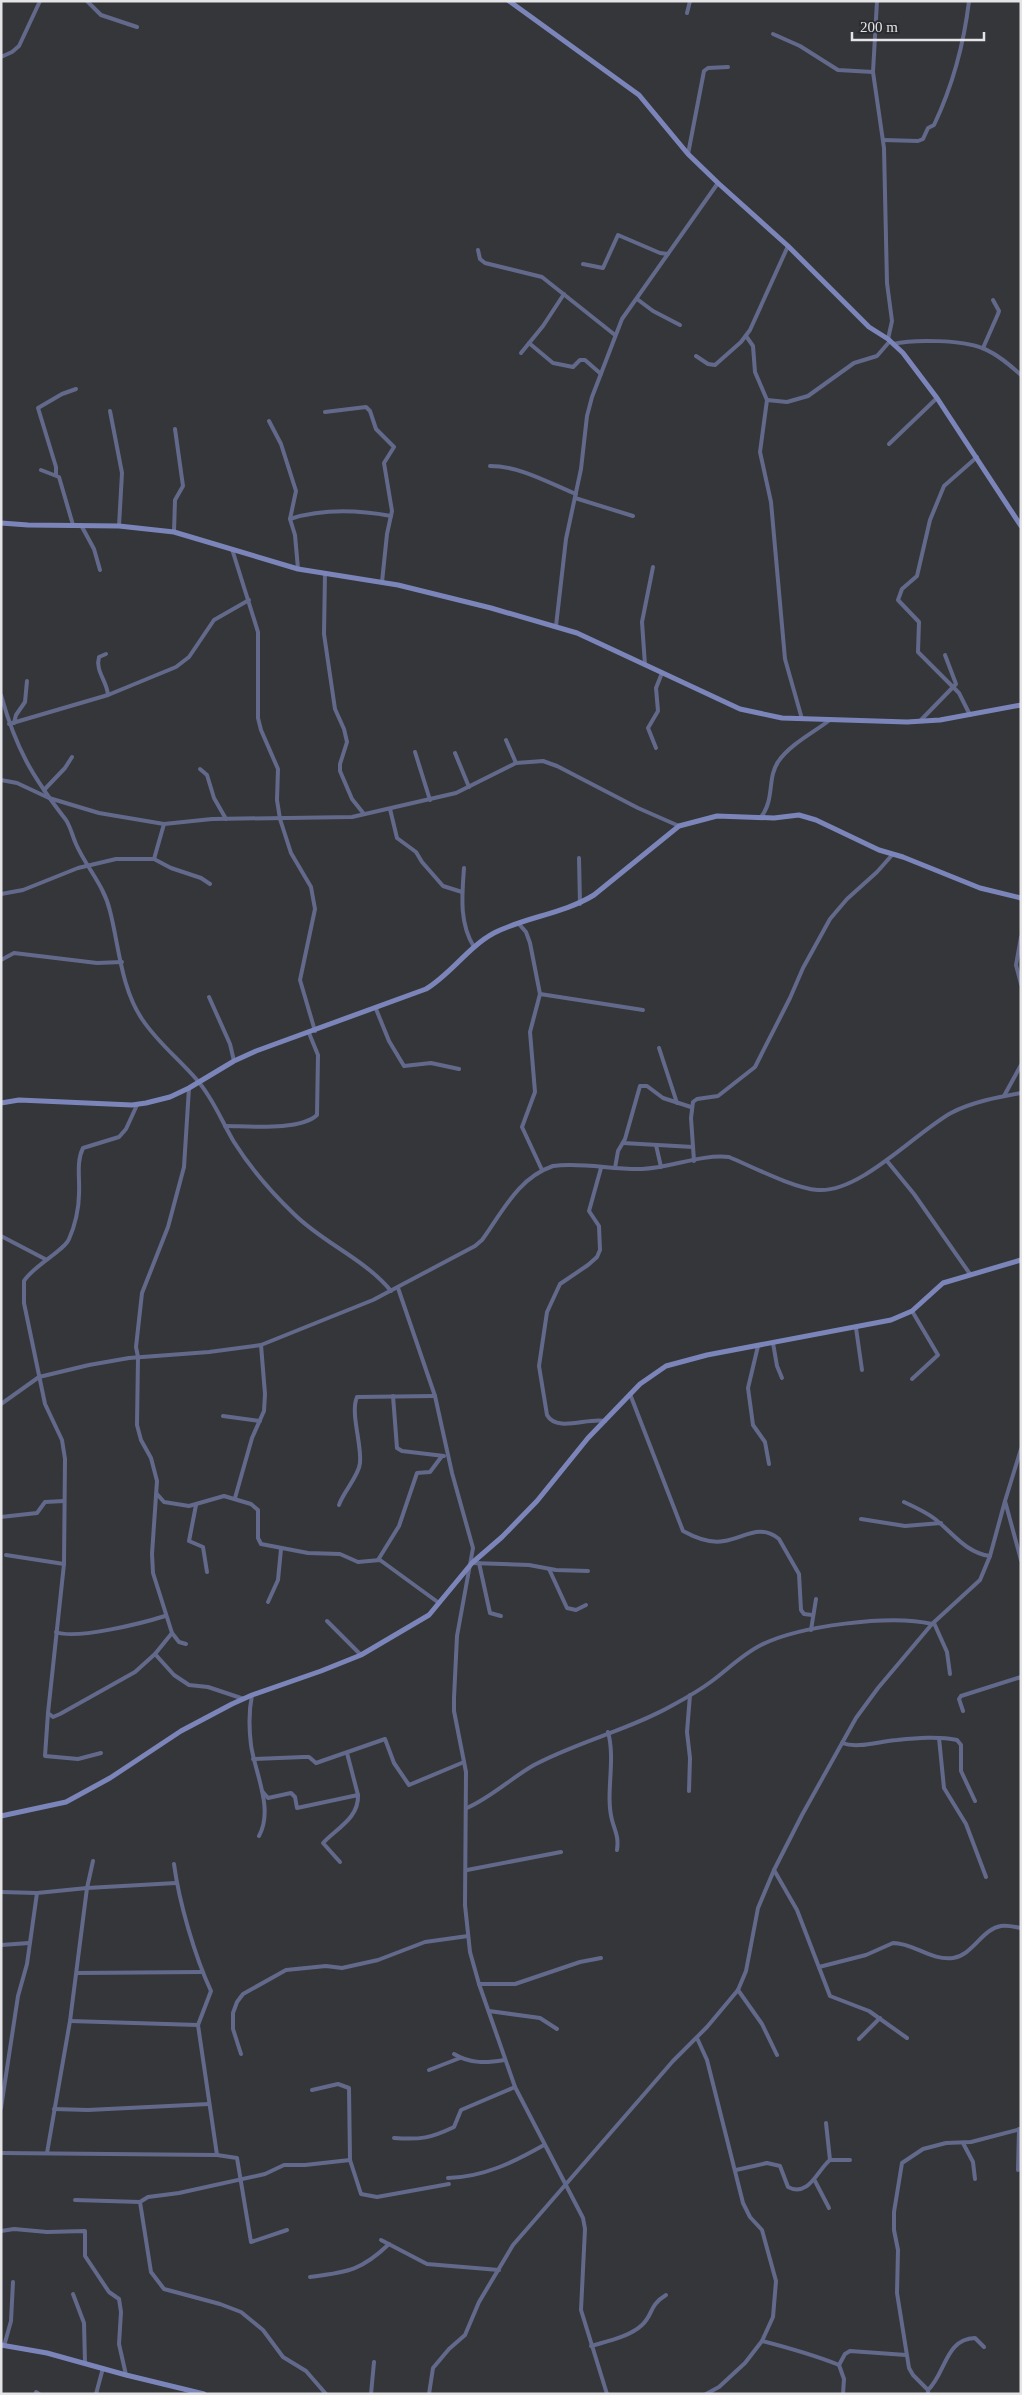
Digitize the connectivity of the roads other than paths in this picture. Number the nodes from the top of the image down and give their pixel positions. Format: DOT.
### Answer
graph roads {
  1 [pos="40,1"];
  2 [pos="87,1"];
  3 [pos="509,1"];
  4 [pos="690,1"];
  5 [pos="876,1"];
  6 [pos="969,1"];
  7 [pos="688,13"];
  8 [pos="137,27"];
  9 [pos="773,34"];
  10 [pos="1,57"];
  11 [pos="728,67"];
  12 [pos="873,72"];
  13 [pos="883,140"];
  14 [pos="688,154"];
  15 [pos="718,183"];
  16 [pos="788,246"];
  17 [pos="478,250"];
  18 [pos="668,254"];
  19 [pos="582,264"];
  20 [pos="564,294"];
  21 [pos="637,299"];
  22 [pos="993,300"];
  23 [pos="680,325"];
  24 [pos="615,336"];
  25 [pos="746,336"];
  26 [pos="890,341"];
  27 [pos="905,341"];
  28 [pos="528,343"];
  29 [pos="983,348"];
  30 [pos="521,353"];
  31 [pos="903,353"];
  32 [pos="696,356"];
  33 [pos="601,374"];
  34 [pos="1021,375"];
  35 [pos="76,388"];
  36 [pos="937,398"];
  37 [pos="767,400"];
  38 [pos="110,410"];
  39 [pos="325,412"];
  40 [pos="269,420"];
  41 [pos="175,429"];
  42 [pos="890,444"];
  43 [pos="977,458"];
  44 [pos="490,466"];
  45 [pos="42,470"];
  46 [pos="56,474"];
  47 [pos="576,496"];
  48 [pos="391,516"];
  49 [pos="634,516"];
  50 [pos="290,519"];
  51 [pos="1,523"];
  52 [pos="73,525"];
  53 [pos="81,525"];
  54 [pos="119,526"];
  55 [pos="1021,526"];
  56 [pos="174,532"];
  57 [pos="232,548"];
  58 [pos="653,567"];
  59 [pos="298,569"];
  60 [pos="100,570"];
  61 [pos="325,573"];
  62 [pos="382,582"];
  63 [pos="249,600"];
  64 [pos="556,626"];
  65 [pos="106,654"];
  66 [pos="945,655"];
  67 [pos="645,665"];
  68 [pos="662,673"];
  69 [pos="27,681"];
  70 [pos="954,688"];
  71 [pos="1,695"];
  72 [pos="108,695"];
  73 [pos="1021,705"];
  74 [pos="970,715"];
  75 [pos="802,719"];
  76 [pos="830,720"];
  77 [pos="920,721"];
  78 [pos="12,724"];
  79 [pos="506,740"];
  80 [pos="656,748"];
  81 [pos="415,752"];
  82 [pos="455,753"];
  83 [pos="72,757"];
  84 [pos="516,762"];
  85 [pos="200,769"];
  86 [pos="1,780"];
  87 [pos="469,787"];
  88 [pos="44,790"];
  89 [pos="49,798"];
  90 [pos="430,800"];
  91 [pos="390,809"];
  92 [pos="364,814"];
  93 [pos="761,817"];
  94 [pos="226,818"];
  95 [pos="280,819"];
  96 [pos="164,824"];
  97 [pos="679,826"];
  98 [pos="893,854"];
  99 [pos="580,858"];
  100 [pos="154,859"];
  101 [pos="89,866"];
  102 [pos="464,868"];
  103 [pos="210,884"];
  104 [pos="462,892"];
  105 [pos="1,894"];
  106 [pos="1021,898"];
  107 [pos="580,904"];
  108 [pos="519,924"];
  109 [pos="1021,937"];
  110 [pos="474,947"];
  111 [pos="1,960"];
  112 [pos="122,962"];
  113 [pos="1021,984"];
  114 [pos="540,994"];
  115 [pos="209,998"];
  116 [pos="376,1009"];
  117 [pos="643,1010"];
  118 [pos="312,1032"];
  119 [pos="659,1048"];
  120 [pos="234,1061"];
  121 [pos="1021,1065"];
  122 [pos="459,1069"];
  123 [pos="198,1081"];
  124 [pos="189,1088"];
  125 [pos="1021,1093"];
  126 [pos="1004,1096"];
  127 [pos="1,1103"];
  128 [pos="677,1103"];
  129 [pos="137,1105"];
  130 [pos="691,1107"];
  131 [pos="225,1126"];
  132 [pos="622,1143"];
  133 [pos="656,1145"];
  134 [pos="693,1147"];
  135 [pos="694,1161"];
  136 [pos="887,1161"];
  137 [pos="601,1168"];
  138 [pos="615,1168"];
  139 [pos="661,1168"];
  140 [pos="542,1170"];
  141 [pos="1,1236"];
  142 [pos="45,1259"];
  143 [pos="1021,1260"];
  144 [pos="970,1274"];
  145 [pos="398,1288"];
  146 [pos="391,1291"];
  147 [pos="912,1311"];
  148 [pos="856,1328"];
  149 [pos="773,1343"];
  150 [pos="261,1345"];
  151 [pos="758,1346"];
  152 [pos="138,1357"];
  153 [pos="862,1370"];
  154 [pos="39,1377"];
  155 [pos="782,1378"];
  156 [pos="912,1379"];
  157 [pos="630,1394"];
  158 [pos="393,1396"];
  159 [pos="435,1396"];
  160 [pos="1,1404"];
  161 [pos="223,1416"];
  162 [pos="605,1420"];
  163 [pos="260,1421"];
  164 [pos="1021,1449"];
  165 [pos="448,1455"];
  166 [pos="442,1456"];
  167 [pos="769,1464"];
  168 [pos="157,1494"];
  169 [pos="235,1498"];
  170 [pos="64,1501"];
  171 [pos="1005,1501"];
  172 [pos="904,1502"];
  173 [pos="196,1505"];
  174 [pos="338,1505"];
  175 [pos="1,1517"];
  176 [pos="861,1519"];
  177 [pos="941,1523"];
  178 [pos="281,1549"];
  179 [pos="6,1556"];
  180 [pos="990,1556"];
  181 [pos="378,1560"];
  182 [pos="1021,1560"];
  183 [pos="472,1562"];
  184 [pos="479,1563"];
  185 [pos="64,1564"];
  186 [pos="549,1569"];
  187 [pos="588,1571"];
  188 [pos="207,1572"];
  189 [pos="816,1599"];
  190 [pos="268,1602"];
  191 [pos="439,1603"];
  192 [pos="586,1605"];
  193 [pos="812,1615"];
  194 [pos="165,1616"];
  195 [pos="501,1616"];
  196 [pos="327,1621"];
  197 [pos="933,1624"];
  198 [pos="811,1630"];
  199 [pos="56,1632"];
  200 [pos="172,1633"];
  201 [pos="186,1644"];
  202 [pos="155,1654"];
  203 [pos="361,1654"];
  204 [pos="950,1674"];
  205 [pos="1021,1677"];
  206 [pos="252,1694"];
  207 [pos="690,1695"];
  208 [pos="244,1699"];
  209 [pos="963,1711"];
  210 [pos="48,1713"];
  211 [pos="608,1732"];
  212 [pos="939,1738"];
  213 [pos="842,1743"];
  214 [pos="101,1753"];
  215 [pos="348,1753"];
  216 [pos="253,1759"];
  217 [pos="464,1762"];
  218 [pos="262,1791"];
  219 [pos="690,1791"];
  220 [pos="358,1795"];
  221 [pos="975,1801"];
  222 [pos="467,1808"];
  223 [pos="1,1816"];
  224 [pos="259,1836"];
  225 [pos="617,1850"];
  226 [pos="561,1852"];
  227 [pos="94,1861"];
  228 [pos="340,1862"];
  229 [pos="174,1864"];
  230 [pos="467,1870"];
  231 [pos="774,1870"];
  232 [pos="986,1877"];
  233 [pos="176,1883"];
  234 [pos="87,1888"];
  235 [pos="1,1892"];
  236 [pos="37,1893"];
  237 [pos="1021,1928"];
  238 [pos="468,1936"];
  239 [pos="29,1943"];
  240 [pos="1,1945"];
  241 [pos="601,1958"];
  242 [pos="819,1967"];
  243 [pos="202,1972"];
  244 [pos="77,1973"];
  245 [pos="479,1984"];
  246 [pos="738,1990"];
  247 [pos="489,2011"];
  248 [pos="880,2018"];
  249 [pos="70,2021"];
  250 [pos="198,2025"];
  251 [pos="557,2029"];
  252 [pos="697,2038"];
  253 [pos="907,2038"];
  254 [pos="859,2039"];
  255 [pos="241,2054"];
  256 [pos="454,2054"];
  257 [pos="777,2054"];
  258 [pos="460,2058"];
  259 [pos="504,2060"];
  260 [pos="429,2070"];
  261 [pos="4,2072"];
  262 [pos="515,2086"];
  263 [pos="312,2090"];
  264 [pos="209,2104"];
  265 [pos="1,2108"];
  266 [pos="54,2109"];
  267 [pos="826,2124"];
  268 [pos="1020,2129"];
  269 [pos="394,2138"];
  270 [pos="963,2144"];
  271 [pos="544,2145"];
  272 [pos="1,2153"];
  273 [pos="47,2153"];
  274 [pos="217,2155"];
  275 [pos="350,2160"];
  276 [pos="830,2160"];
  277 [pos="850,2160"];
  278 [pos="736,2170"];
  279 [pos="1018,2170"];
  280 [pos="242,2178"];
  281 [pos="448,2178"];
  282 [pos="975,2179"];
  283 [pos="815,2181"];
  284 [pos="448,2184"];
  285 [pos="565,2185"];
  286 [pos="75,2200"];
  287 [pos="140,2202"];
  288 [pos="829,2208"];
  289 [pos="287,2230"];
  290 [pos="1,2231"];
  291 [pos="381,2240"];
  292 [pos="389,2244"];
  293 [pos="499,2270"];
  294 [pos="310,2277"];
  295 [pos="13,2282"];
  296 [pos="73,2294"];
  297 [pos="666,2295"];
  298 [pos="762,2341"];
  299 [pos="2,2346"];
  300 [pos="591,2346"];
  301 [pos="984,2347"];
  302 [pos="906,2355"];
  303 [pos="374,2362"];
  304 [pos="85,2364"];
  305 [pos="839,2365"];
  306 [pos="103,2368"];
  307 [pos="126,2375"];
  308 [pos="719,2387"];
  309 [pos="722,2392"];
  310 [pos="928,2392"];
  311 [pos="96,2394"];
  312 [pos="204,2394"];
  313 [pos="326,2394"];
  314 [pos="371,2394"];
  315 [pos="429,2394"];
  316 [pos="607,2394"];
  317 [pos="706,2394"];
  318 [pos="843,2394"];
  1 -- 10 [label="street"];
  2 -- 8 [label="street"];
  3 -- 14 [label="street"];
  4 -- 7 [label="street"];
  5 -- 12 [label="street"];
  6 -- 13 [label="street"];
  9 -- 12 [label="street"];
  11 -- 14 [label="street"];
  12 -- 13 [label="street"];
  13 -- 26 [label="street"];
  14 -- 15 [label="street"];
  15 -- 16 [label="street"];
  15 -- 18 [label="street"];
  16 -- 25 [label="street"];
  16 -- 26 [label="street"];
  17 -- 20 [label="street"];
  18 -- 19 [label="street"];
  18 -- 21 [label="street"];
  20 -- 24 [label="street"];
  20 -- 28 [label="street"];
  21 -- 23 [label="street"];
  21 -- 24 [label="street"];
  22 -- 29 [label="street"];
  24 -- 33 [label="street"];
  25 -- 32 [label="street"];
  25 -- 37 [label="street"];
  26 -- 27 [label="street"];
  26 -- 31 [label="street"];
  26 -- 37 [label="street"];
  27 -- 29 [label="street"];
  27 -- 31 [label="street"];
  28 -- 30 [label="street"];
  28 -- 33 [label="street"];
  29 -- 34 [label="street"];
  31 -- 36 [label="street"];
  33 -- 47 [label="street"];
  35 -- 46 [label="street"];
  36 -- 42 [label="street"];
  36 -- 43 [label="street"];
  37 -- 75 [label="street"];
  38 -- 54 [label="street"];
  39 -- 48 [label="street"];
  40 -- 50 [label="street"];
  41 -- 56 [label="street"];
  43 -- 55 [label="street"];
  43 -- 70 [label="street"];
  44 -- 47 [label="street"];
  45 -- 46 [label="street"];
  46 -- 52 [label="street"];
  47 -- 49 [label="street"];
  47 -- 64 [label="street"];
  48 -- 50 [label="street"];
  48 -- 62 [label="street"];
  50 -- 59 [label="street"];
  51 -- 52 [label="street"];
  52 -- 53 [label="street"];
  53 -- 54 [label="street"];
  53 -- 60 [label="street"];
  54 -- 56 [label="street"];
  56 -- 57 [label="street"];
  57 -- 59 [label="street"];
  57 -- 63 [label="street"];
  58 -- 67 [label="street"];
  59 -- 61 [label="street"];
  61 -- 62 [label="street"];
  61 -- 92 [label="street"];
  62 -- 64 [label="street"];
  63 -- 72 [label="street"];
  63 -- 95 [label="street"];
  64 -- 67 [label="street"];
  65 -- 72 [label="street"];
  66 -- 70 [label="street"];
  67 -- 68 [label="street"];
  68 -- 75 [label="street"];
  68 -- 80 [label="street"];
  69 -- 78 [label="street"];
  70 -- 74 [label="street"];
  70 -- 77 [label="street"];
  71 -- 78 [label="street"];
  72 -- 78 [label="street"];
  73 -- 74 [label="street"];
  74 -- 77 [label="street"];
  75 -- 76 [label="street"];
  76 -- 77 [label="street"];
  76 -- 93 [label="street"];
  78 -- 88 [label="street"];
  79 -- 84 [label="street"];
  81 -- 90 [label="street"];
  82 -- 87 [label="street"];
  83 -- 88 [label="street"];
  84 -- 87 [label="street"];
  84 -- 97 [label="street"];
  85 -- 94 [label="street"];
  86 -- 89 [label="street"];
  87 -- 90 [label="street"];
  88 -- 89 [label="street"];
  89 -- 96 [label="street"];
  89 -- 101 [label="street"];
  90 -- 91 [label="street"];
  91 -- 92 [label="street"];
  91 -- 104 [label="street"];
  92 -- 95 [label="street"];
  93 -- 97 [label="street"];
  93 -- 98 [label="street"];
  94 -- 95 [label="street"];
  94 -- 96 [label="street"];
  95 -- 118 [label="street"];
  96 -- 100 [label="street"];
  97 -- 107 [label="street"];
  98 -- 106 [label="street"];
  98 -- 130 [label="street"];
  99 -- 107 [label="street"];
  100 -- 101 [label="street"];
  100 -- 103 [label="street"];
  101 -- 105 [label="street"];
  101 -- 112 [label="street"];
  102 -- 104 [label="street"];
  104 -- 110 [label="street"];
  107 -- 108 [label="street"];
  108 -- 110 [label="street"];
  108 -- 114 [label="street"];
  109 -- 113 [label="street"];
  110 -- 116 [label="street"];
  111 -- 112 [label="street"];
  112 -- 123 [label="street"];
  114 -- 117 [label="street"];
  114 -- 140 [label="street"];
  115 -- 120 [label="street"];
  116 -- 118 [label="street"];
  116 -- 122 [label="street"];
  118 -- 120 [label="street"];
  118 -- 131 [label="street"];
  119 -- 128 [label="street"];
  120 -- 123 [label="street"];
  121 -- 126 [label="street"];
  123 -- 124 [label="street"];
  123 -- 131 [label="street"];
  124 -- 129 [label="street"];
  124 -- 152 [label="street"];
  125 -- 126 [label="street"];
  126 -- 136 [label="street"];
  127 -- 129 [label="street"];
  128 -- 130 [label="street"];
  128 -- 132 [label="street"];
  129 -- 142 [label="street"];
  130 -- 134 [label="street"];
  131 -- 146 [label="street"];
  132 -- 133 [label="street"];
  132 -- 138 [label="street"];
  133 -- 134 [label="street"];
  133 -- 139 [label="street"];
  134 -- 135 [label="street"];
  135 -- 136 [label="street"];
  135 -- 139 [label="street"];
  136 -- 144 [label="street"];
  137 -- 138 [label="street"];
  137 -- 140 [label="street"];
  137 -- 162 [label="street"];
  138 -- 139 [label="street"];
  140 -- 145 [label="street"];
  141 -- 142 [label="street"];
  142 -- 154 [label="street"];
  143 -- 144 [label="street"];
  144 -- 147 [label="street"];
  145 -- 146 [label="street"];
  145 -- 159 [label="street"];
  146 -- 150 [label="street"];
  147 -- 148 [label="street"];
  147 -- 156 [label="street"];
  148 -- 149 [label="street"];
  148 -- 153 [label="street"];
  149 -- 151 [label="street"];
  149 -- 155 [label="street"];
  150 -- 152 [label="street"];
  150 -- 163 [label="street"];
  151 -- 157 [label="street"];
  151 -- 167 [label="street"];
  152 -- 154 [label="street"];
  152 -- 168 [label="street"];
  154 -- 160 [label="street"];
  154 -- 170 [label="street"];
  157 -- 162 [label="street"];
  157 -- 193 [label="street"];
  158 -- 159 [label="street"];
  158 -- 166 [label="street"];
  158 -- 174 [label="street"];
  159 -- 165 [label="street"];
  161 -- 163 [label="street"];
  162 -- 183 [label="street"];
  163 -- 169 [label="street"];
  164 -- 171 [label="street"];
  165 -- 166 [label="street"];
  165 -- 183 [label="street"];
  166 -- 181 [label="street"];
  168 -- 173 [label="street"];
  168 -- 194 [label="street"];
  169 -- 173 [label="street"];
  169 -- 178 [label="street"];
  170 -- 175 [label="street"];
  170 -- 185 [label="street"];
  171 -- 180 [label="street"];
  171 -- 182 [label="street"];
  172 -- 177 [label="street"];
  173 -- 188 [label="street"];
  176 -- 177 [label="street"];
  177 -- 180 [label="street"];
  178 -- 181 [label="street"];
  178 -- 190 [label="street"];
  179 -- 185 [label="street"];
  180 -- 197 [label="street"];
  181 -- 191 [label="street"];
  183 -- 184 [label="street"];
  183 -- 191 [label="street"];
  183 -- 217 [label="street"];
  184 -- 186 [label="street"];
  184 -- 195 [label="street"];
  185 -- 199 [label="street"];
  186 -- 187 [label="street"];
  186 -- 192 [label="street"];
  189 -- 193 [label="street"];
  191 -- 203 [label="street"];
  193 -- 198 [label="street"];
  194 -- 199 [label="street"];
  194 -- 200 [label="street"];
  196 -- 203 [label="street"];
  197 -- 198 [label="street"];
  197 -- 204 [label="street"];
  197 -- 213 [label="street"];
  198 -- 207 [label="street"];
  199 -- 210 [label="street"];
  200 -- 201 [label="street"];
  200 -- 202 [label="street"];
  202 -- 208 [label="street"];
  202 -- 210 [label="street"];
  203 -- 206 [label="street"];
  205 -- 209 [label="street"];
  206 -- 208 [label="street"];
  206 -- 216 [label="street"];
  207 -- 211 [label="street"];
  207 -- 219 [label="street"];
  208 -- 223 [label="street"];
  210 -- 214 [label="street"];
  211 -- 222 [label="street"];
  211 -- 225 [label="street"];
  212 -- 213 [label="street"];
  212 -- 221 [label="street"];
  212 -- 232 [label="street"];
  213 -- 231 [label="street"];
  215 -- 216 [label="street"];
  215 -- 217 [label="street"];
  215 -- 220 [label="street"];
  216 -- 218 [label="street"];
  217 -- 222 [label="street"];
  218 -- 220 [label="street"];
  218 -- 224 [label="street"];
  220 -- 228 [label="street"];
  222 -- 230 [label="street"];
  226 -- 230 [label="street"];
  227 -- 234 [label="street"];
  229 -- 233 [label="street"];
  230 -- 238 [label="street"];
  231 -- 242 [label="street"];
  231 -- 246 [label="street"];
  233 -- 234 [label="street"];
  233 -- 243 [label="street"];
  234 -- 236 [label="street"];
  234 -- 244 [label="street"];
  235 -- 236 [label="street"];
  236 -- 239 [label="street"];
  237 -- 242 [label="street"];
  238 -- 245 [label="street"];
  238 -- 255 [label="street"];
  239 -- 240 [label="street"];
  239 -- 261 [label="street"];
  241 -- 245 [label="street"];
  242 -- 248 [label="street"];
  243 -- 244 [label="street"];
  243 -- 250 [label="street"];
  244 -- 249 [label="street"];
  245 -- 247 [label="street"];
  246 -- 252 [label="street"];
  246 -- 257 [label="street"];
  247 -- 251 [label="street"];
  247 -- 259 [label="street"];
  248 -- 253 [label="street"];
  248 -- 254 [label="street"];
  249 -- 250 [label="street"];
  249 -- 266 [label="street"];
  250 -- 264 [label="street"];
  252 -- 278 [label="street"];
  252 -- 285 [label="street"];
  256 -- 258 [label="street"];
  258 -- 259 [label="street"];
  258 -- 260 [label="street"];
  259 -- 262 [label="street"];
  261 -- 265 [label="street"];
  262 -- 269 [label="street"];
  262 -- 271 [label="street"];
  263 -- 275 [label="street"];
  264 -- 266 [label="street"];
  264 -- 274 [label="street"];
  266 -- 273 [label="street"];
  267 -- 276 [label="street"];
  268 -- 270 [label="street"];
  268 -- 279 [label="street"];
  270 -- 282 [label="street"];
  270 -- 302 [label="street"];
  271 -- 281 [label="street"];
  271 -- 285 [label="street"];
  272 -- 273 [label="street"];
  273 -- 274 [label="street"];
  274 -- 280 [label="street"];
  275 -- 280 [label="street"];
  275 -- 284 [label="street"];
  276 -- 277 [label="street"];
  276 -- 283 [label="street"];
  278 -- 283 [label="street"];
  278 -- 298 [label="street"];
  280 -- 287 [label="street"];
  280 -- 289 [label="street"];
  283 -- 288 [label="street"];
  285 -- 293 [label="street"];
  285 -- 300 [label="street"];
  286 -- 287 [label="street"];
  287 -- 313 [label="street"];
  290 -- 307 [label="street"];
  291 -- 292 [label="street"];
  292 -- 293 [label="street"];
  292 -- 294 [label="street"];
  293 -- 315 [label="street"];
  295 -- 299 [label="street"];
  296 -- 304 [label="street"];
  297 -- 300 [label="street"];
  298 -- 305 [label="street"];
  298 -- 308 [label="street"];
  299 -- 304 [label="street"];
  300 -- 316 [label="street"];
  301 -- 310 [label="street"];
  302 -- 305 [label="street"];
  302 -- 310 [label="street"];
  303 -- 314 [label="street"];
  304 -- 306 [label="street"];
  305 -- 318 [label="street"];
  306 -- 307 [label="street"];
  306 -- 311 [label="street"];
  307 -- 312 [label="street"];
  308 -- 309 [label="street"];
  308 -- 317 [label="street"];
}
